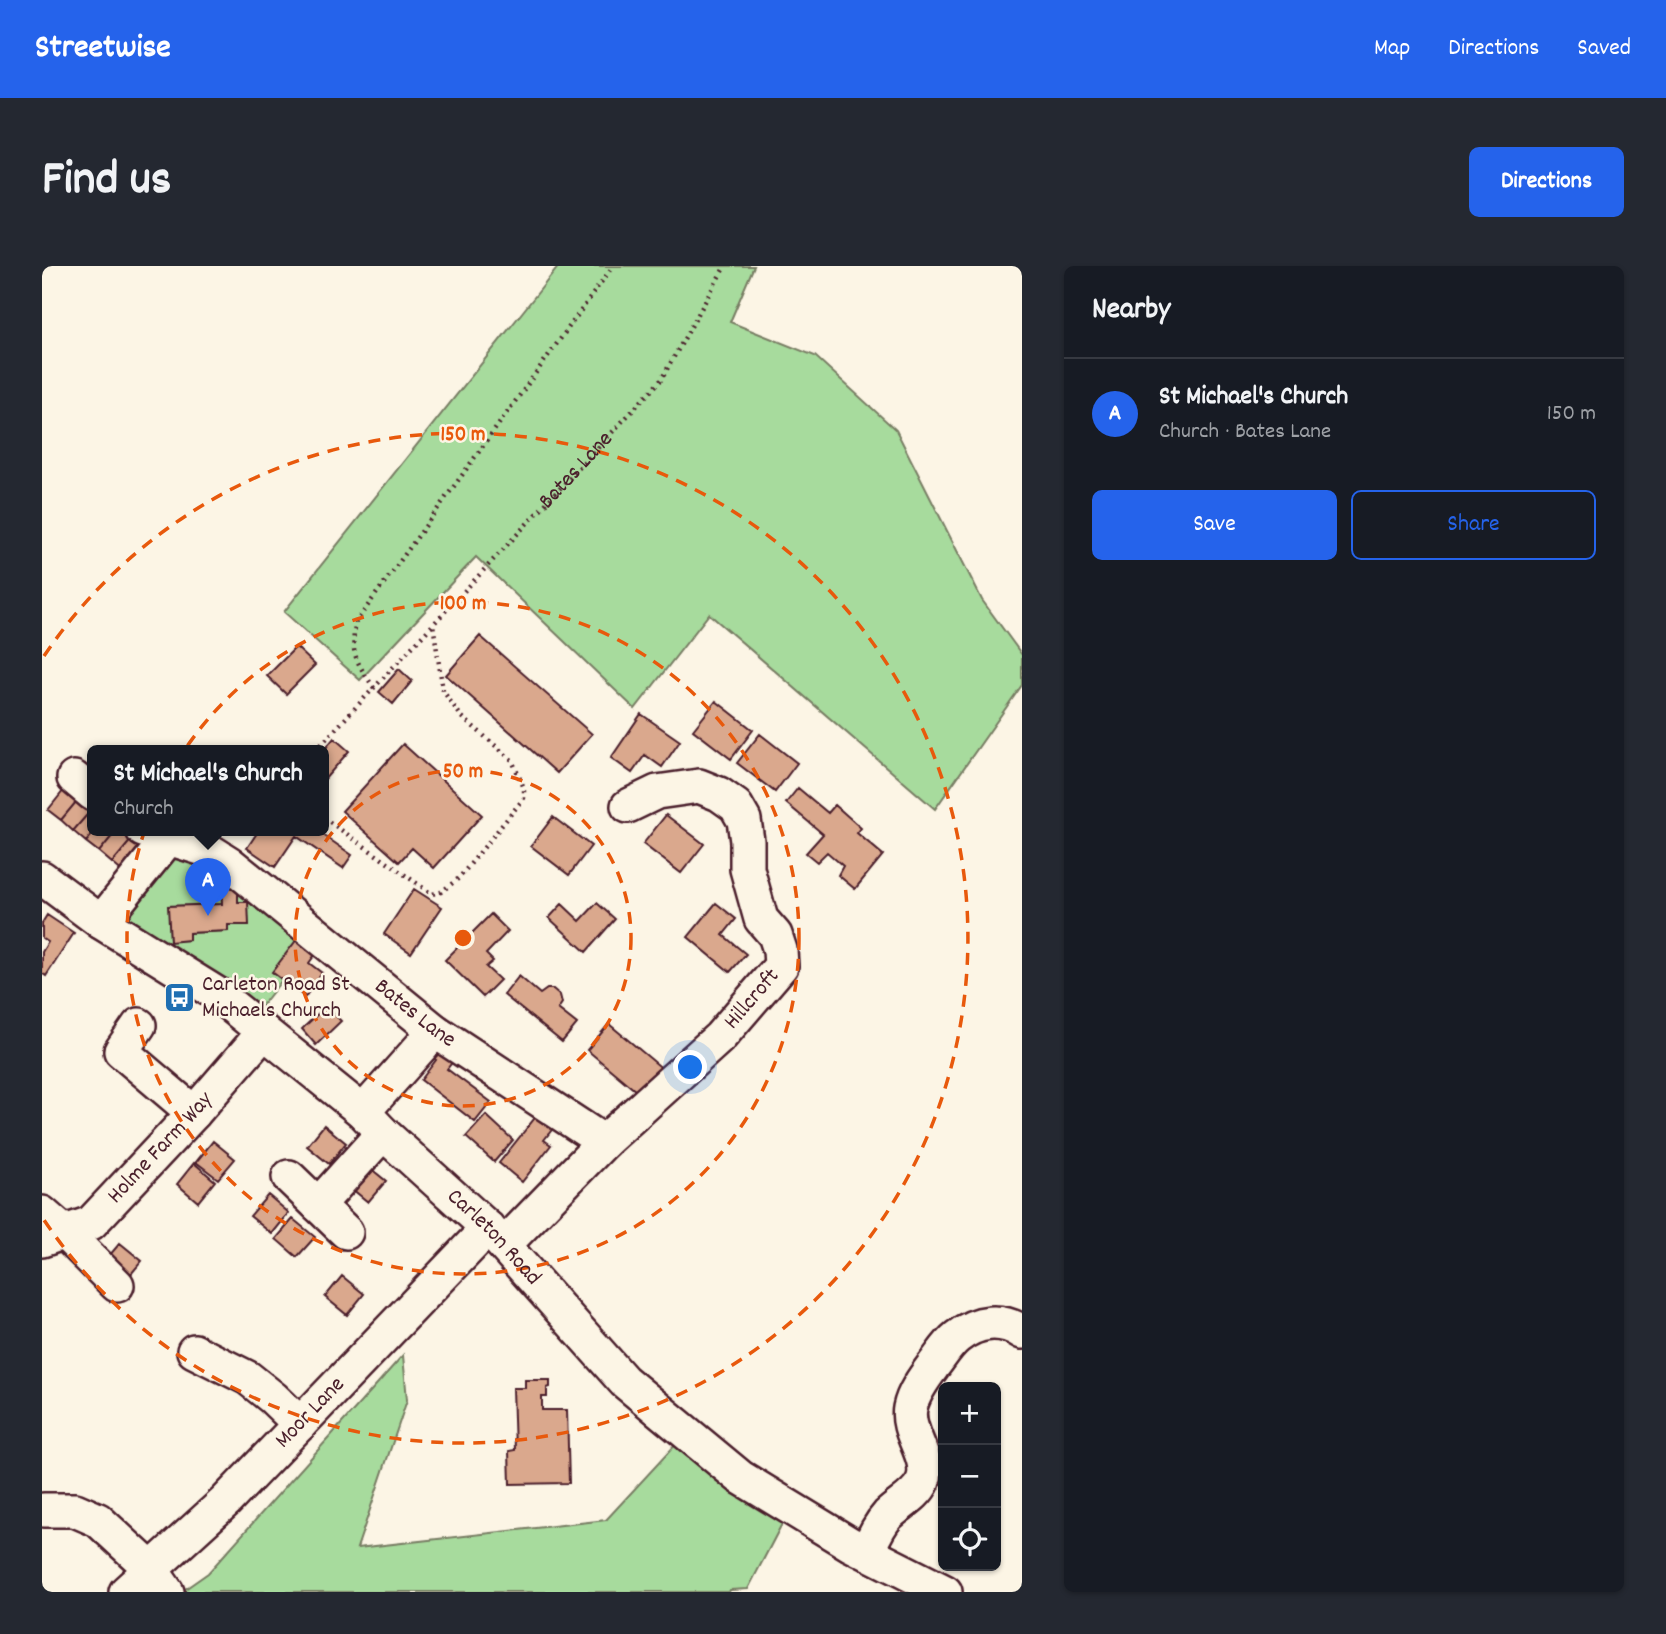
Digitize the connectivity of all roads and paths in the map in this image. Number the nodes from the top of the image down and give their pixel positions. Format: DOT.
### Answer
graph roads {
  1 [pos="613,266"];
  2 [pos="725,266"];
  3 [pos="433,624"];
  4 [pos="374,688"];
  5 [pos="321,745"];
  6 [pos="628,806"];
  7 [pos="329,822"];
  8 [pos="154,836"];
  9 [pos="161,836"];
  10 [pos="48,893"];
  11 [pos="102,922"];
  12 [pos="139,1025"];
  13 [pos="435,1031"];
  14 [pos="264,1032"];
  15 [pos="194,1113"];
  16 [pos="373,1123"];
  17 [pos="604,1142"];
  18 [pos="289,1177"];
  19 [pos="318,1205"];
  20 [pos="50,1229"];
  21 [pos="346,1232"];
  22 [pos="496,1236"];
  23 [pos="117,1285"];
  24 [pos="1022,1332"];
  25 [pos="194,1351"];
  26 [pos="300,1424"];
  27 [pos="44,1510"];
  28 [pos="867,1552"];
  29 [pos="159,1581"];
  30 [pos="126,1592"];
  31 [pos="946,1592"];
  1 -- 4 [label="path"];
  2 -- 3 [label="path, Bates Lane"];
  3 -- 4 [label="path, Bates Lane"];
  3 -- 7 [label="path"];
  4 -- 5 [label="path, Bates Lane"];
  6 -- 17 [label="street, Hillcroft"];
  8 -- 11 [label="street, Bates Lane"];
  9 -- 13 [label="street, Bates Lane"];
  10 -- 11 [label="street, Carleton Road"];
  11 -- 14 [label="street, Carleton Road"];
  12 -- 15 [label="street"];
  13 -- 16 [label="street"];
  13 -- 17 [label="street, Bates Lane"];
  14 -- 15 [label="street, Holme Farm Way"];
  14 -- 16 [label="street, Carleton Road"];
  15 -- 20 [label="street, Holme Farm Way"];
  16 -- 19 [label="street"];
  16 -- 22 [label="street, Carleton Road"];
  17 -- 22 [label="street"];
  18 -- 19 [label="street"];
  19 -- 21 [label="street"];
  20 -- 23 [label="street"];
  22 -- 26 [label="street, Moor Lane"];
  22 -- 28 [label="street, Carleton Road"];
  24 -- 28 [label="street"];
  25 -- 26 [label="street"];
  26 -- 29 [label="street, Moor Lane"];
  27 -- 29 [label="street"];
  28 -- 31 [label="street, Carleton Road"];
  29 -- 30 [label="street, Moor Lane"];
}
